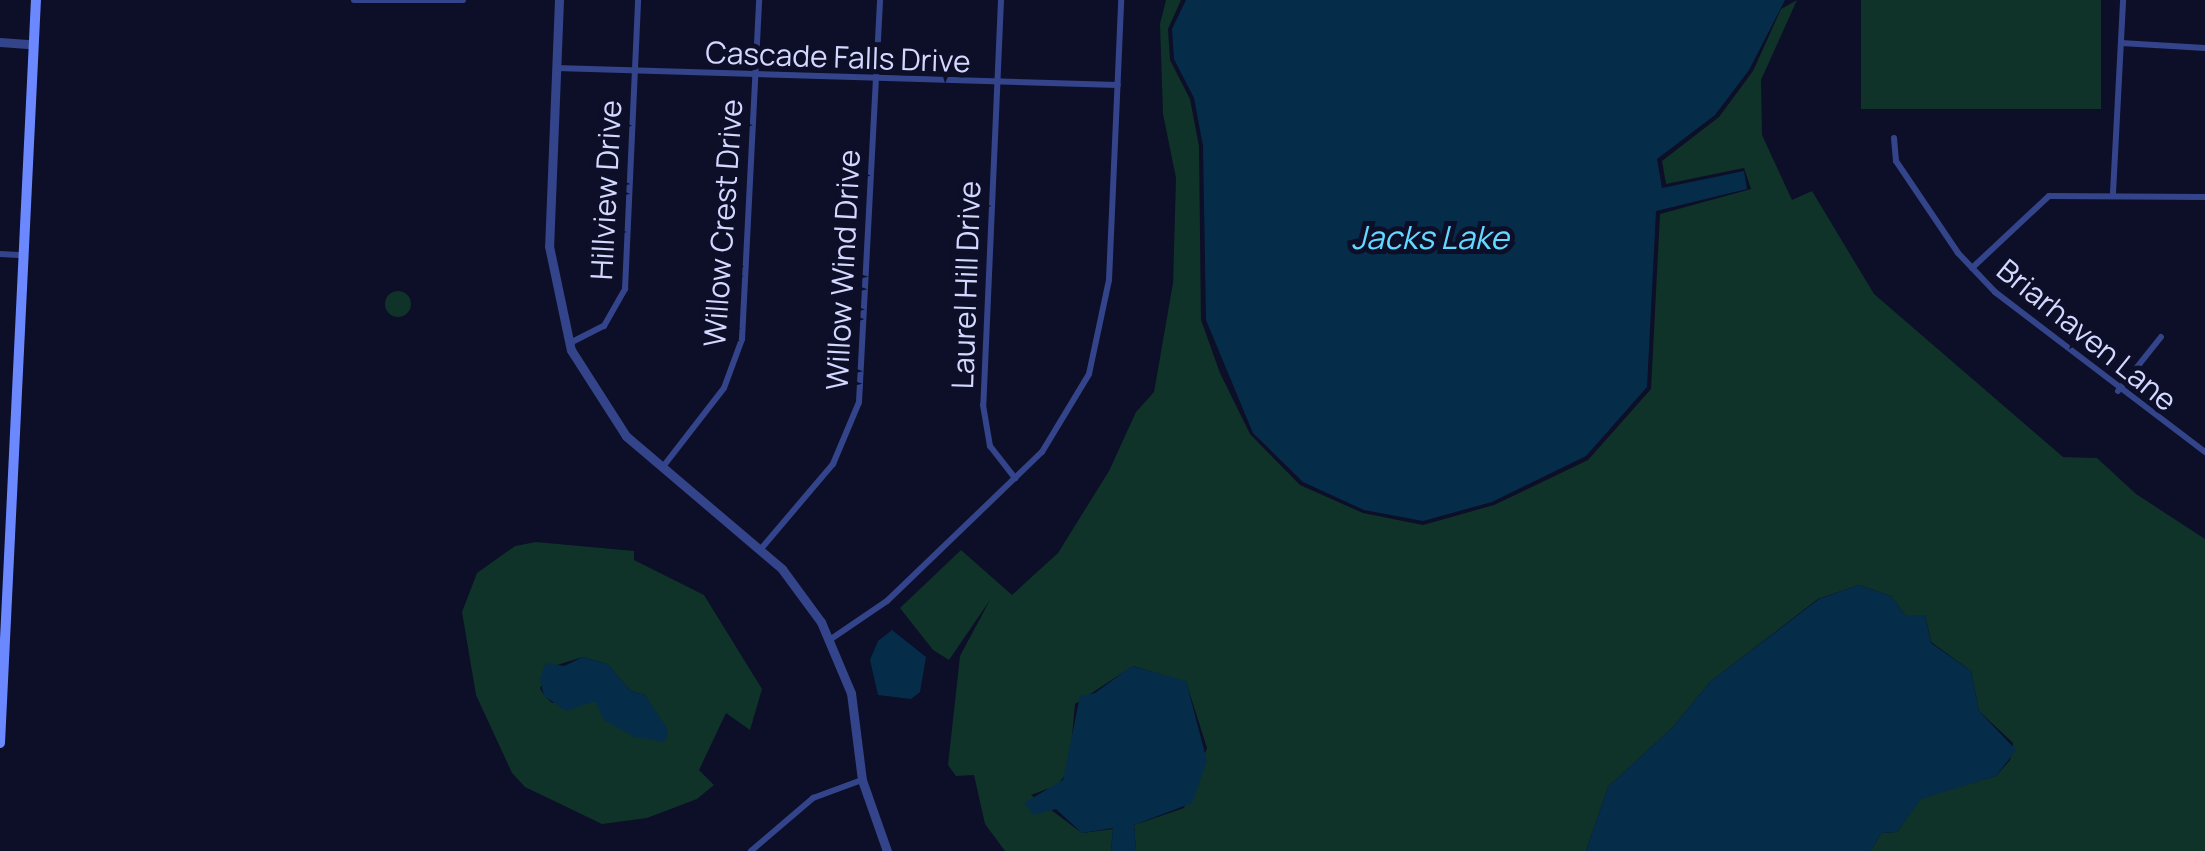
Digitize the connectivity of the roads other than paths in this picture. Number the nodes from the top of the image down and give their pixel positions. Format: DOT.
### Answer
graph roads {
  1 [pos="36,0"];
  2 [pos="354,0"];
  3 [pos="464,0"];
  4 [pos="559,0"];
  5 [pos="638,0"];
  6 [pos="760,0"];
  7 [pos="880,0"];
  8 [pos="1001,0"];
  9 [pos="1121,0"];
  10 [pos="2123,0"];
  11 [pos="0,42"];
  12 [pos="2121,43"];
  13 [pos="31,44"];
  14 [pos="2205,48"];
  15 [pos="556,68"];
  16 [pos="635,71"];
  17 [pos="756,76"];
  18 [pos="876,80"];
  19 [pos="997,85"];
  20 [pos="1118,85"];
  21 [pos="1894,138"];
  22 [pos="2113,194"];
  23 [pos="2205,197"];
  24 [pos="0,254"];
  25 [pos="19,254"];
  26 [pos="1972,268"];
  27 [pos="2160,338"];
  28 [pos="569,344"];
  29 [pos="2118,391"];
  30 [pos="2205,452"];
  31 [pos="661,469"];
  32 [pos="1016,478"];
  33 [pos="760,550"];
  34 [pos="830,639"];
  35 [pos="0,743"];
  36 [pos="862,780"];
  37 [pos="752,851"];
  38 [pos="887,851"];
  1 -- 13 [label="main road"];
  2 -- 3 [label="street"];
  4 -- 15 [label="street"];
  5 -- 16 [label="street, Hillview Drive"];
  6 -- 17 [label="street, Willow Crest Drive"];
  7 -- 18 [label="street, Willow Wind Drive"];
  8 -- 19 [label="street, Laurel Hill Drive"];
  9 -- 20 [label="street"];
  10 -- 12 [label="street"];
  11 -- 13 [label="street"];
  12 -- 14 [label="street"];
  12 -- 22 [label="street"];
  13 -- 25 [label="main road"];
  15 -- 16 [label="street, Cascade Falls Drive"];
  15 -- 28 [label="street"];
  16 -- 17 [label="street, Cascade Falls Drive"];
  16 -- 28 [label="street, Hillview Drive"];
  17 -- 18 [label="street, Cascade Falls Drive"];
  17 -- 31 [label="street, Willow Crest Drive"];
  18 -- 19 [label="street, Cascade Falls Drive"];
  18 -- 33 [label="street, Willow Wind Drive"];
  19 -- 20 [label="street, Cascade Falls Drive"];
  19 -- 32 [label="street, Laurel Hill Drive"];
  20 -- 32 [label="street"];
  21 -- 26 [label="street, Briarhaven Lane"];
  22 -- 23 [label="street"];
  22 -- 26 [label="street"];
  24 -- 25 [label="street"];
  25 -- 35 [label="main road"];
  26 -- 29 [label="street, Briarhaven Lane"];
  27 -- 29 [label="street"];
  28 -- 31 [label="street"];
  29 -- 30 [label="street, Briarhaven Lane"];
  31 -- 33 [label="street"];
  32 -- 34 [label="street"];
  33 -- 34 [label="street"];
  34 -- 36 [label="street"];
  36 -- 37 [label="street"];
  36 -- 38 [label="street"];
}
